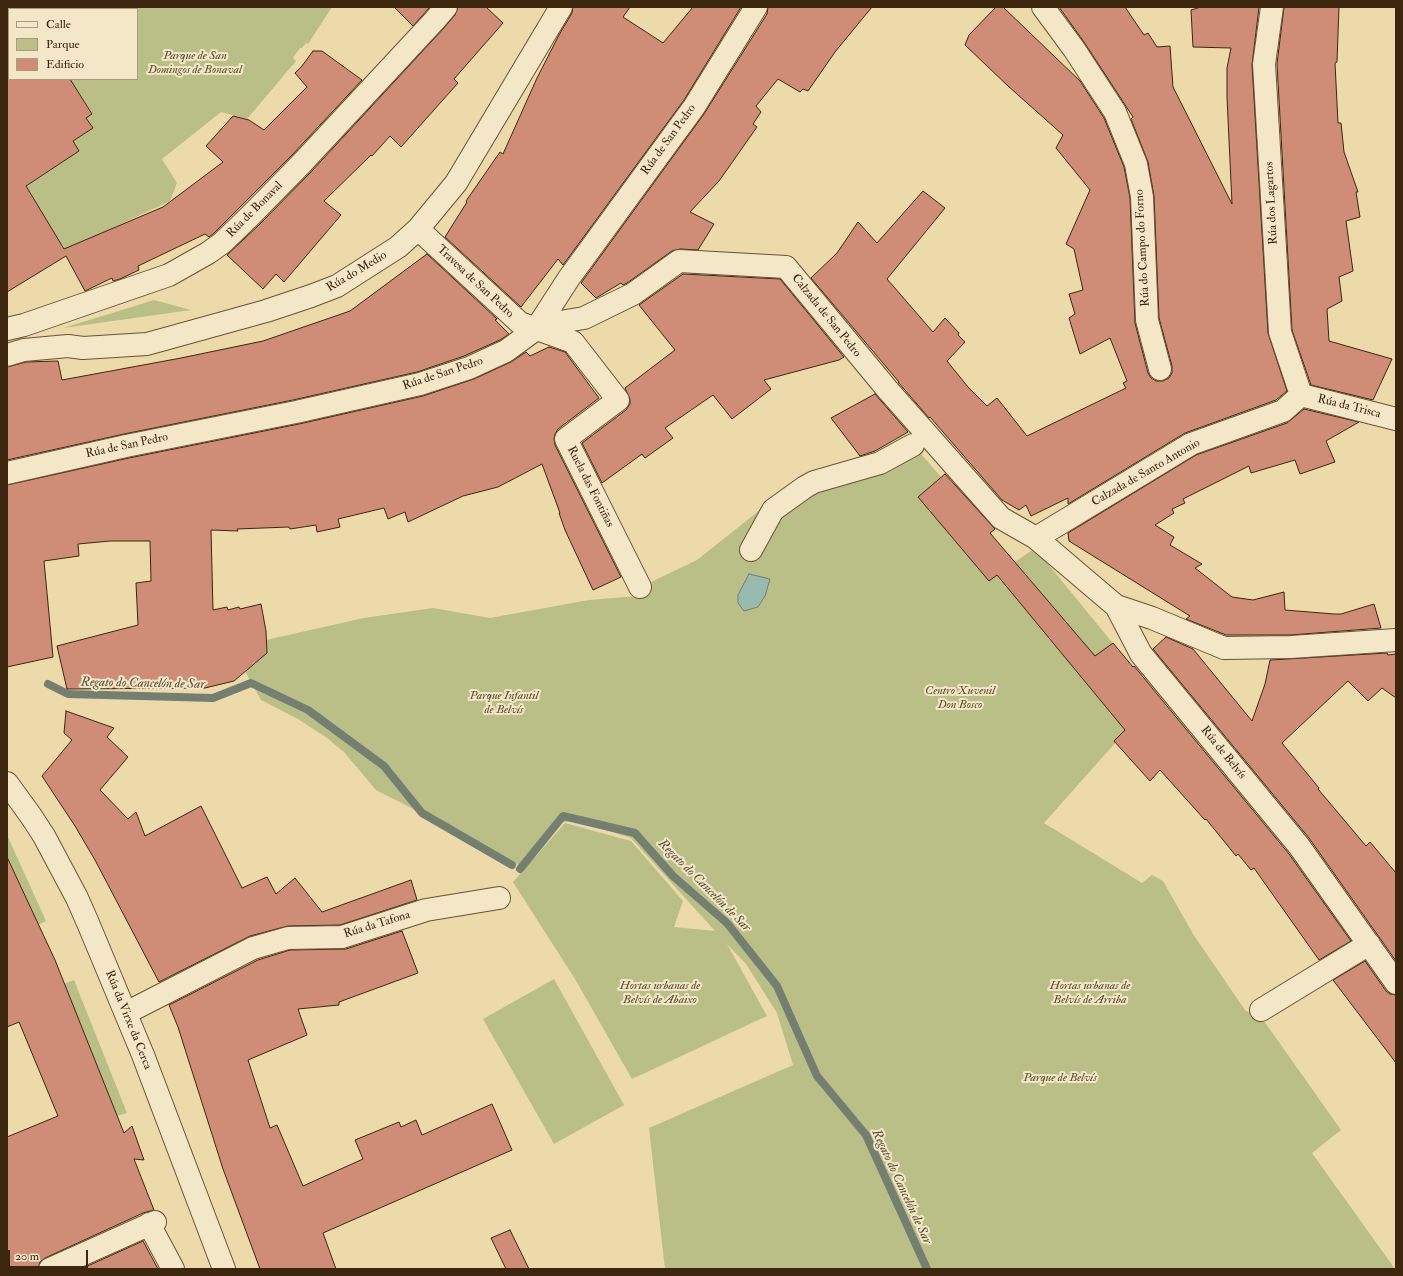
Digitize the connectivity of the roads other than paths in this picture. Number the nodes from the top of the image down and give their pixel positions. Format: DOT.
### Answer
graph roads {
  1 [pos="446,7"];
  2 [pos="561,7"];
  3 [pos="756,7"];
  4 [pos="1043,7"];
  5 [pos="1272,7"];
  6 [pos="418,230"];
  7 [pos="7,329"];
  8 [pos="536,329"];
  9 [pos="7,355"];
  10 [pos="1160,369"];
  11 [pos="1302,395"];
  12 [pos="1396,419"];
  13 [pos="913,445"];
  14 [pos="7,473"];
  15 [pos="1036,538"];
  16 [pos="751,550"];
  17 [pos="640,587"];
  18 [pos="1116,606"];
  19 [pos="1396,640"];
  20 [pos="7,783"];
  21 [pos="499,898"];
  22 [pos="1369,944"];
  23 [pos="1396,983"];
  24 [pos="1261,1010"];
  25 [pos="126,1013"];
  26 [pos="50,1269"];
  27 [pos="173,1269"];
  28 [pos="224,1269"];
  1 -- 7 [label="street, Rúa de Bonaval"];
  2 -- 6 [label="street, Rúa do Medio"];
  3 -- 8 [label="street, Rúa de San Pedro"];
  4 -- 10 [label="street, Rúa do Campo do Forno"];
  5 -- 11 [label="street, Rúa dos Lagartos"];
  6 -- 8 [label="street, Travesa de San Pedro"];
  6 -- 9 [label="street, Rúa do Medio"];
  8 -- 14 [label="street, Rúa de San Pedro"];
  8 -- 15 [label="street, Calzada de San Pedro"];
  8 -- 17 [label="street, Ruela das Fontiñas"];
  11 -- 12 [label="street, Rúa da Trisca"];
  11 -- 15 [label="street, Calzada de Santo Antonio"];
  13 -- 16 [label="street"];
  15 -- 18 [label="street, Rúa de Belvís"];
  18 -- 19 [label="street"];
  18 -- 22 [label="street, Rúa de Belvís"];
  20 -- 25 [label="street, Rúa da Virxe da Cerca"];
  21 -- 25 [label="street, Rúa da Tafona"];
  22 -- 23 [label="street, Rúa de Belvís"];
  22 -- 24 [label="street"];
  25 -- 28 [label="street, Rúa da Virxe da Cerca"];
  26 -- 27 [label="street"];
}
